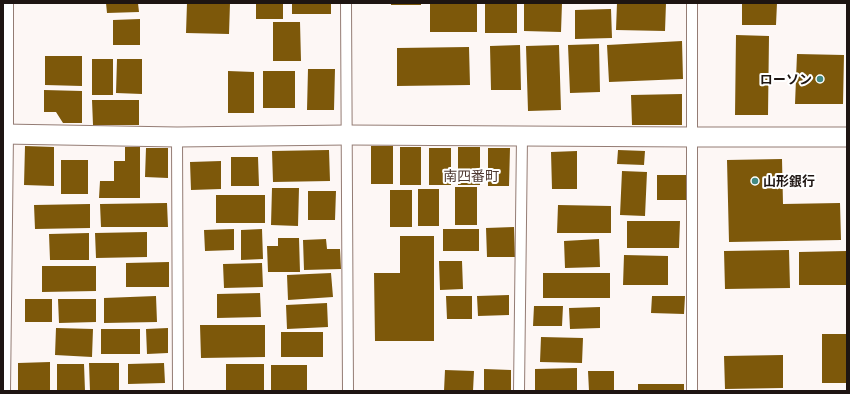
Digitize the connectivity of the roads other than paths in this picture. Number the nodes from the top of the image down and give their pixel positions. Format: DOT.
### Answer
graph roads {
  1 [pos="8,3"];
  2 [pos="346,3"];
  3 [pos="692,3"];
  4 [pos="5,134"];
  5 [pos="347,136"];
  6 [pos="522,136"];
  7 [pos="177,137"];
  8 [pos="693,137"];
  9 [pos="847,137"];
  10 [pos="5,391"];
  11 [pos="178,391"];
  12 [pos="348,391"];
  13 [pos="519,391"];
  14 [pos="692,391"];
  1 -- 4 [label="lane"];
  2 -- 5 [label="lane"];
  3 -- 8 [label="lane"];
  4 -- 7 [label="street"];
  4 -- 10 [label="lane"];
  5 -- 6 [label="street"];
  5 -- 7 [label="street"];
  5 -- 12 [label="lane"];
  6 -- 8 [label="street"];
  6 -- 13 [label="lane"];
  7 -- 11 [label="lane"];
  8 -- 9 [label="street"];
  8 -- 14 [label="lane"];
}
